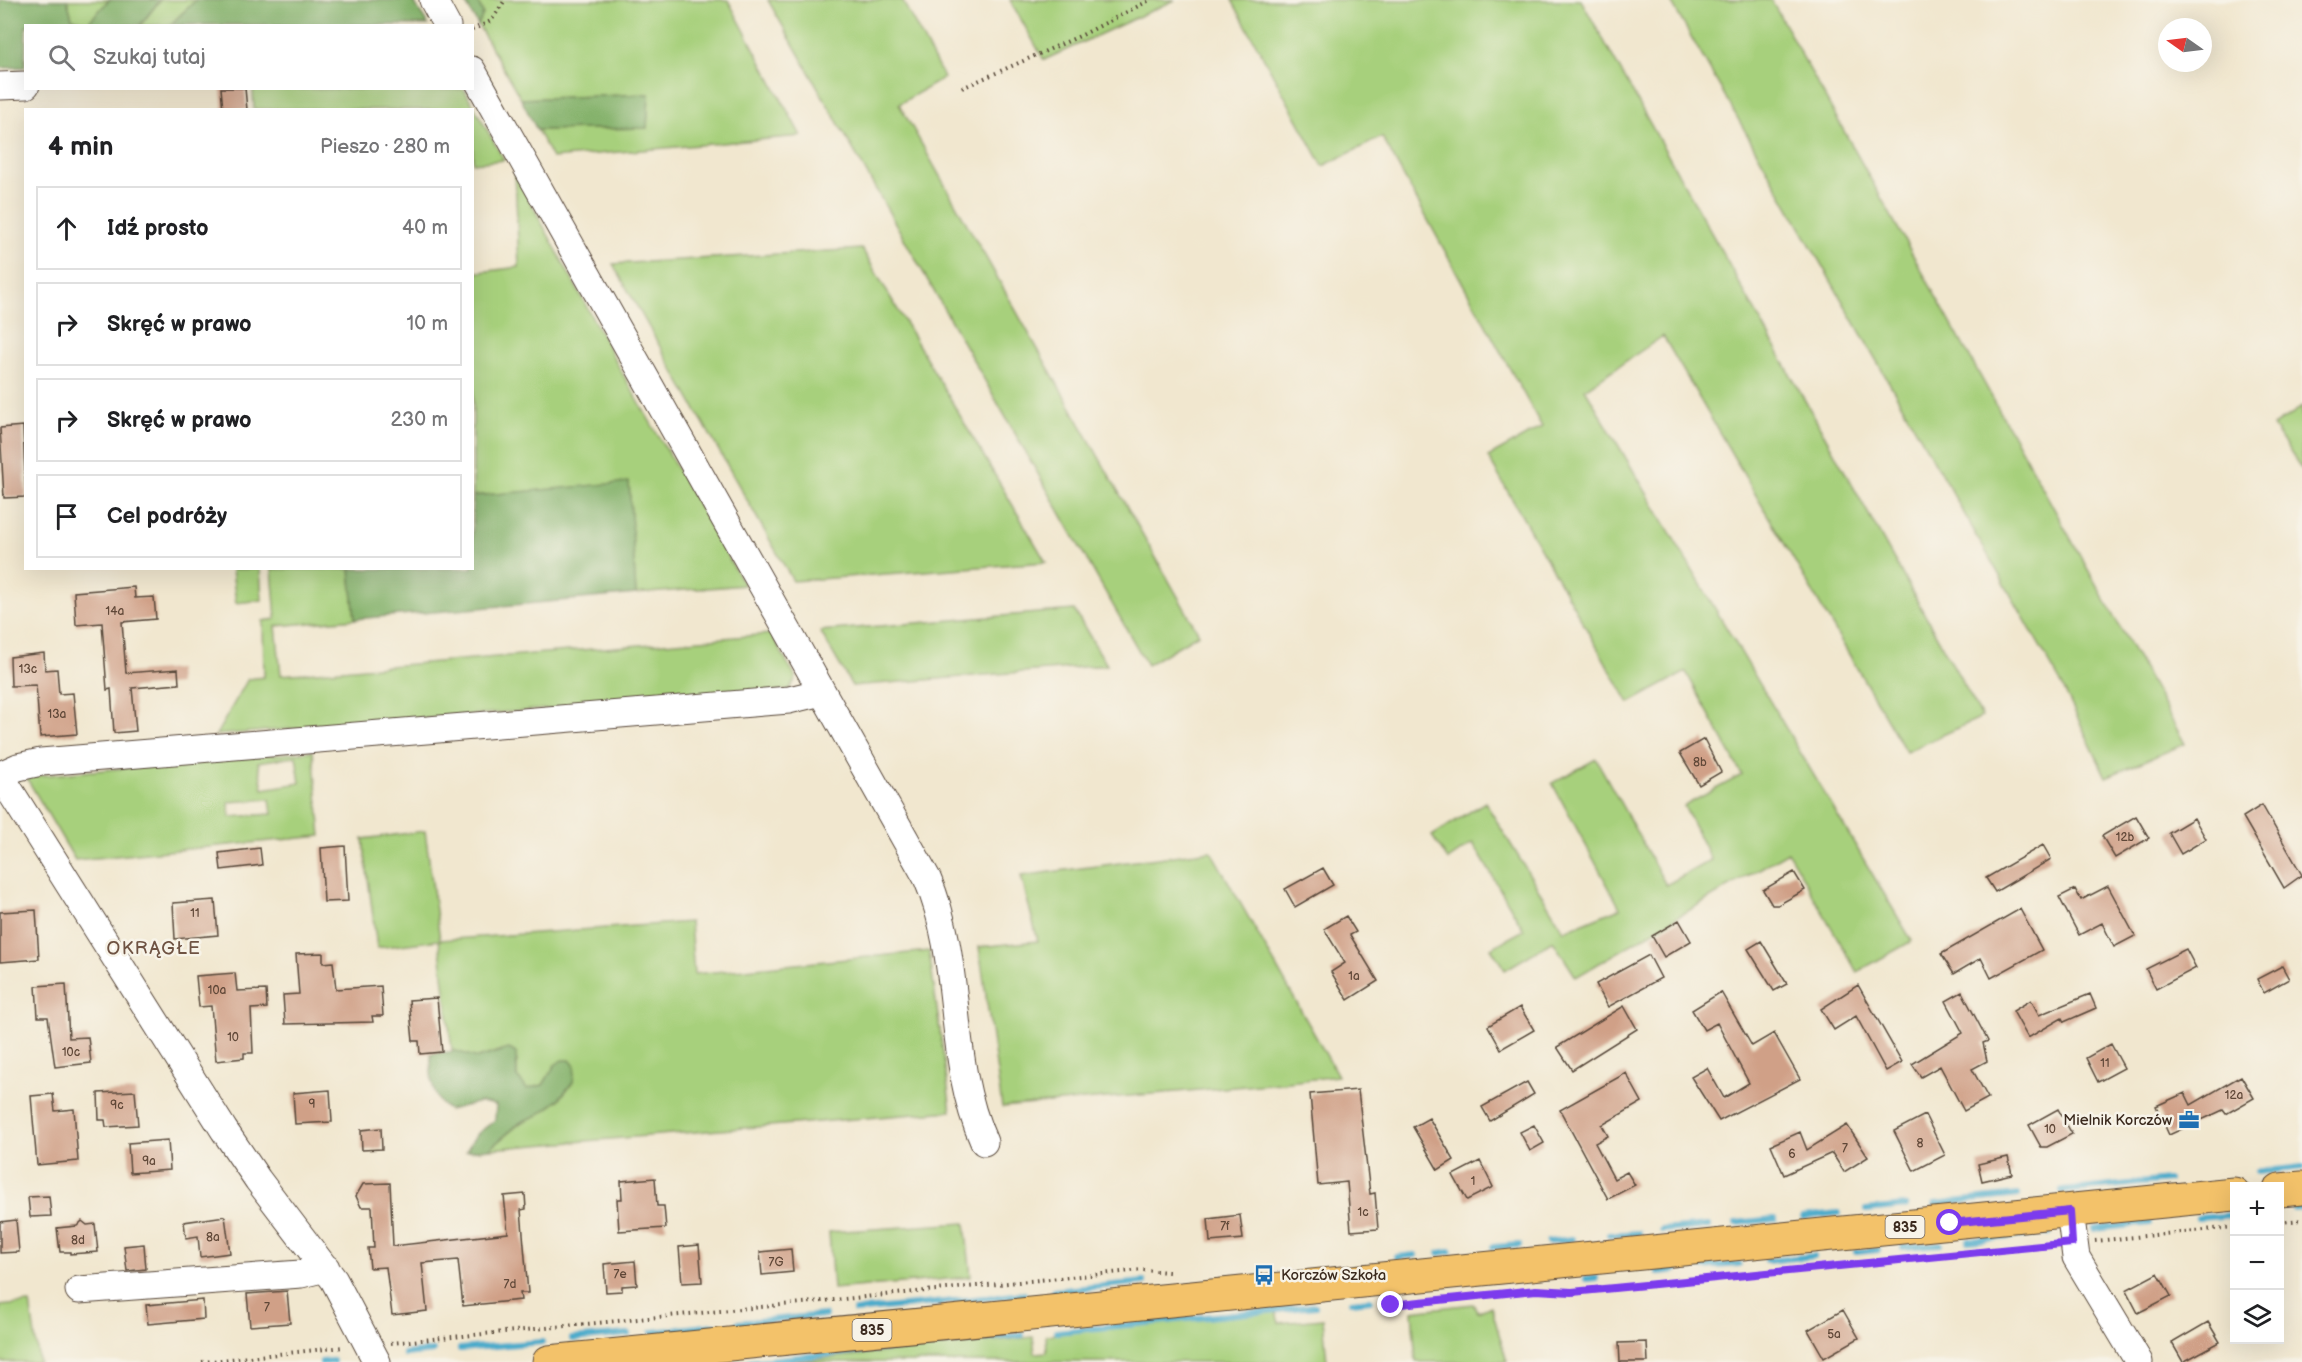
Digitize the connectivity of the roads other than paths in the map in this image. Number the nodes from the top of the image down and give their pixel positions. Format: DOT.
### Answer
graph roads {
  1 [pos="433,0"];
  2 [pos="446,24"];
  3 [pos="474,74"];
  4 [pos="24,85"];
  5 [pos="0,86"];
  6 [pos="822,692"];
  7 [pos="0,775"];
  8 [pos="984,1142"];
  9 [pos="2302,1188"];
  10 [pos="2284,1190"];
  11 [pos="2230,1195"];
  12 [pos="2070,1211"];
  13 [pos="326,1268"];
  14 [pos="80,1290"];
  15 [pos="373,1353"];
  16 [pos="549,1362"];
  17 [pos="2139,1362"];
  1 -- 2 [label="street"];
  3 -- 6 [label="street"];
  4 -- 5 [label="street"];
  6 -- 7 [label="street"];
  6 -- 8 [label="street"];
  7 -- 13 [label="street"];
  9 -- 10 [label="main road"];
  11 -- 12 [label="main road, 835"];
  12 -- 16 [label="main road, 835"];
  12 -- 17 [label="street"];
  13 -- 14 [label="street"];
  13 -- 15 [label="street"];
}
